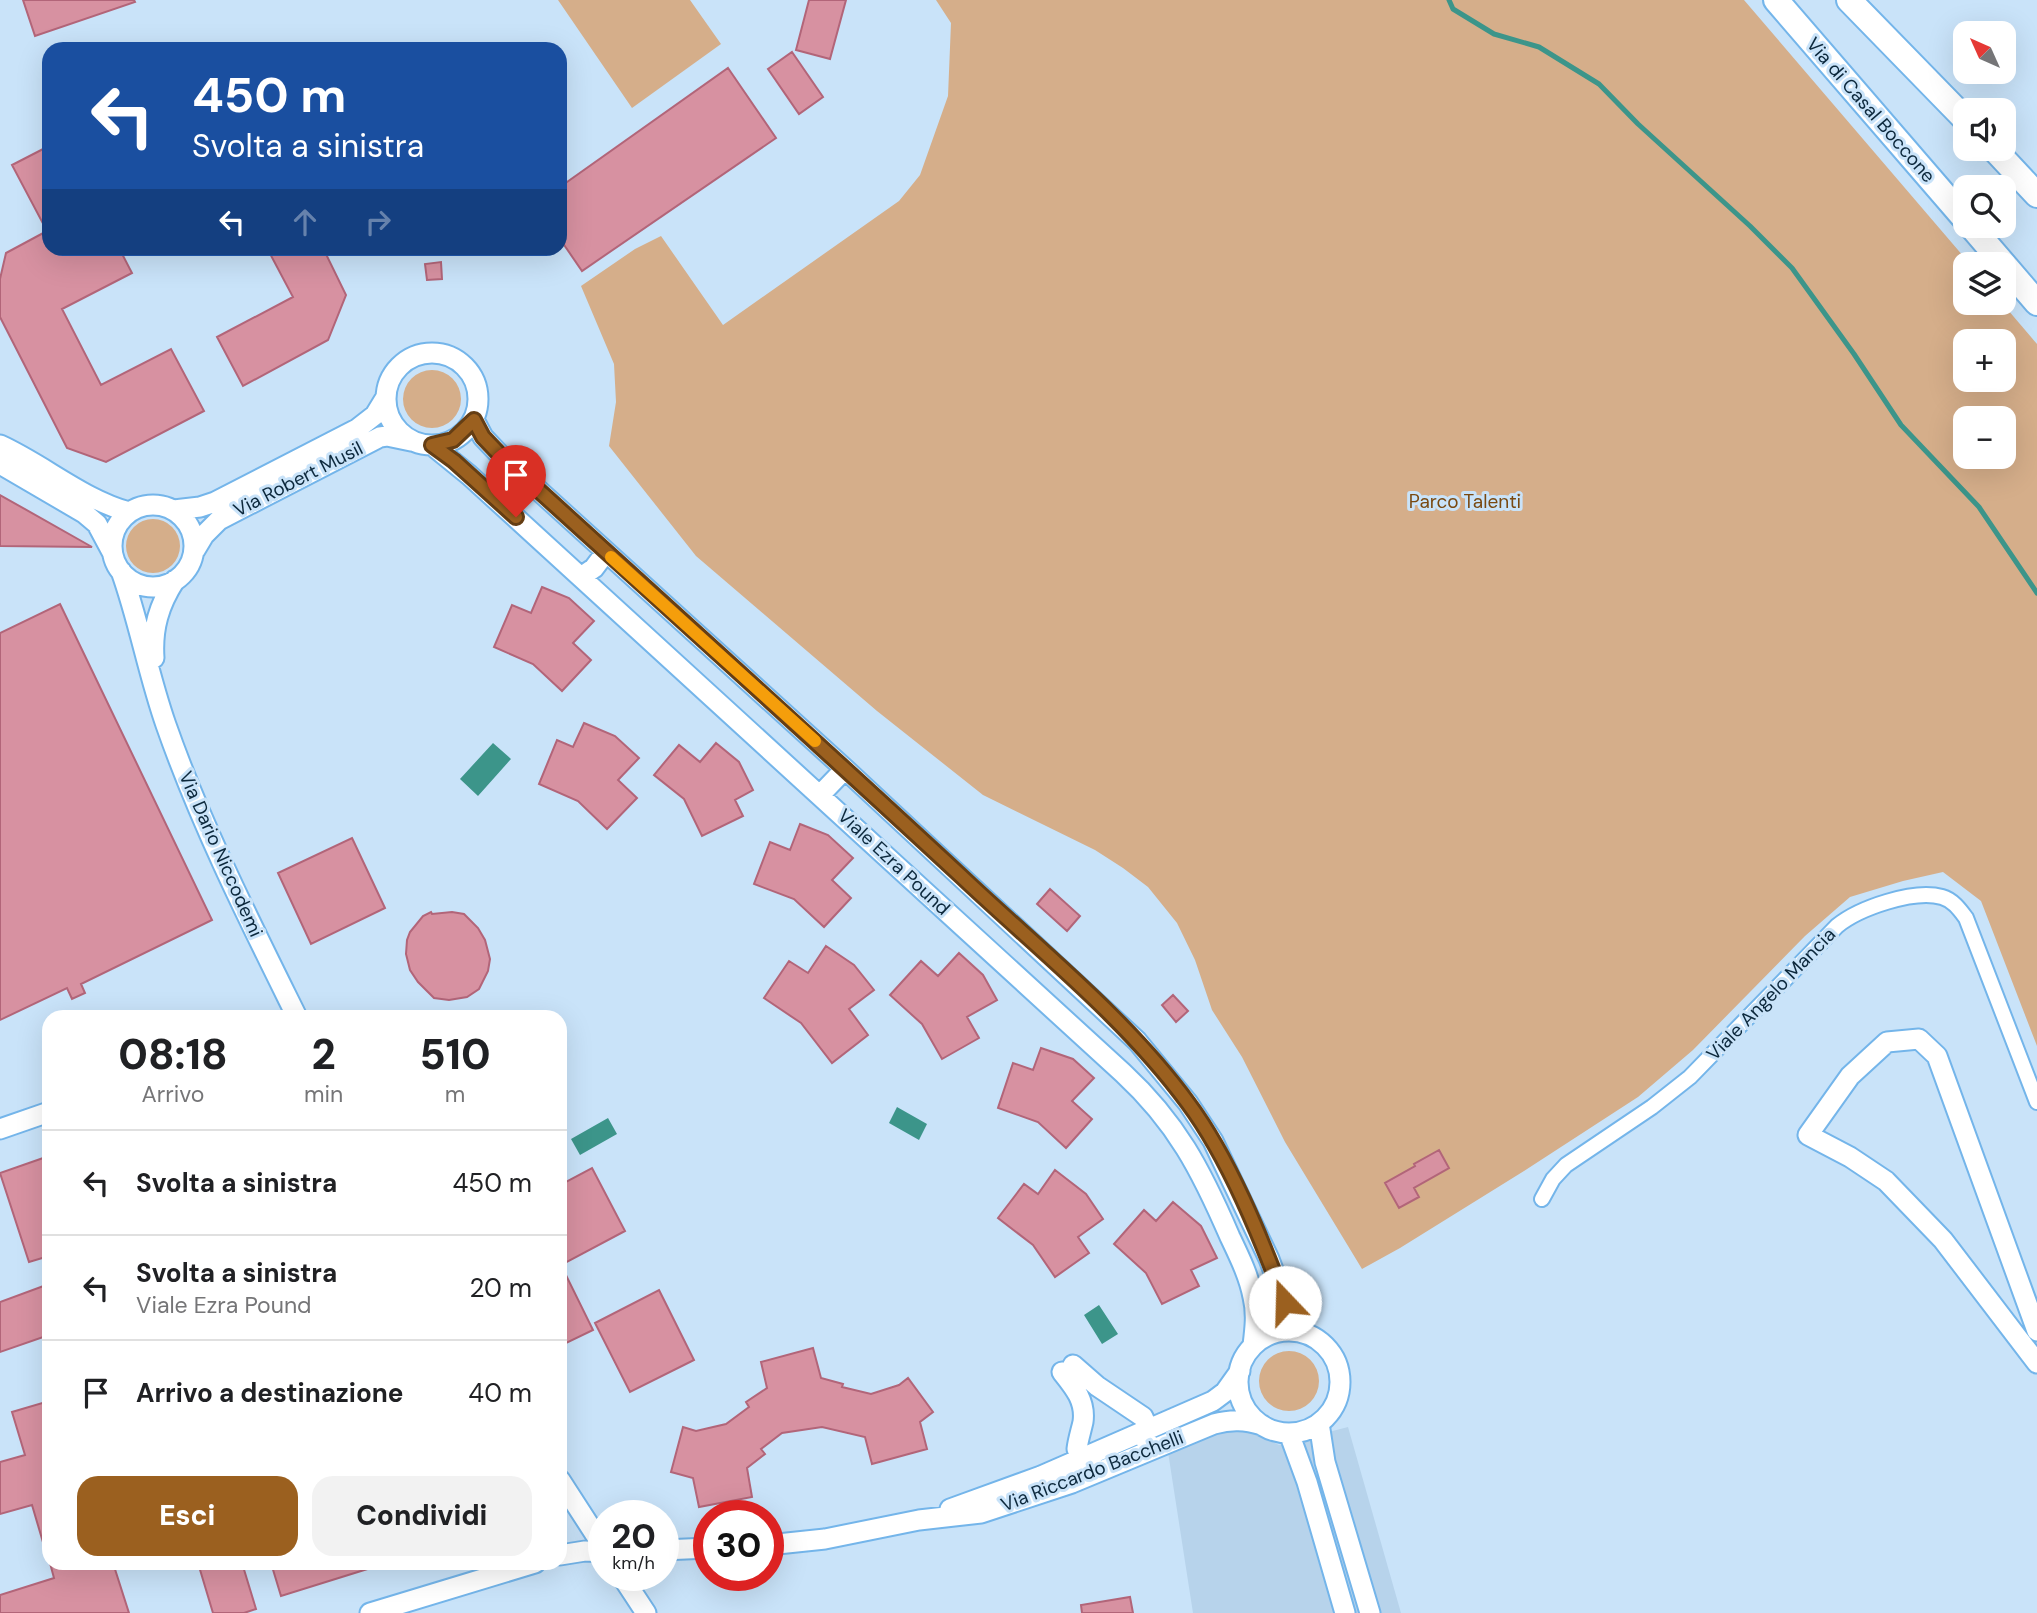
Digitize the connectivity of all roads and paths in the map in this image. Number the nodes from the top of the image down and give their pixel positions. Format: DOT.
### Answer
graph roads {
  1 [pos="1776,0"];
  2 [pos="1849,0"];
  3 [pos="1953,107"];
  4 [pos="2005,161"];
  5 [pos="2037,195"];
  6 [pos="1953,205"];
  7 [pos="1981,238"];
  8 [pos="2037,303"];
  9 [pos="386,397"];
  10 [pos="474,420"];
  11 [pos="424,443"];
  12 [pos="0,445"];
  13 [pos="0,464"];
  14 [pos="174,510"];
  15 [pos="129,512"];
  16 [pos="194,550"];
  17 [pos="606,552"];
  18 [pos="117,563"];
  19 [pos="582,577"];
  20 [pos="175,580"];
  21 [pos="155,687"];
  22 [pos="845,769"];
  23 [pos="821,794"];
  24 [pos="294,1010"];
  25 [pos="2037,1102"];
  26 [pos="42,1114"];
  27 [pos="0,1129"];
  28 [pos="1542,1199"];
  29 [pos="2037,1331"];
  30 [pos="1303,1333"];
  31 [pos="1253,1345"];
  32 [pos="2037,1363"];
  33 [pos="1240,1371"];
  34 [pos="1319,1423"];
  35 [pos="1262,1425"];
  36 [pos="1147,1430"];
  37 [pos="1289,1433"];
  38 [pos="1144,1453"];
  39 [pos="1084,1457"];
  40 [pos="1102,1471"];
  41 [pos="567,1491"];
  42 [pos="919,1520"];
  43 [pos="588,1525"];
  44 [pos="784,1543"];
  45 [pos="588,1551"];
  46 [pos="567,1554"];
  47 [pos="512,1570"];
  48 [pos="632,1591"];
  49 [pos="370,1613"];
  50 [pos="646,1613"];
  51 [pos="1345,1613"];
  52 [pos="1370,1613"];
  1 -- 6 [label="street, Via di Casal Boccone"];
  2 -- 3 [label="street"];
  4 -- 5 [label="street"];
  7 -- 8 [label="street"];
  9 -- 10 [label="street"];
  9 -- 11 [label="street"];
  9 -- 14 [label="street, Via Robert Musil"];
  10 -- 11 [label="street"];
  10 -- 17 [label="street, Viale Ezra Pound"];
  11 -- 16 [label="street, Via Robert Musil"];
  11 -- 19 [label="street, Viale Ezra Pound"];
  12 -- 15 [label="street"];
  13 -- 18 [label="street, Via Dario Niccodemi"];
  14 -- 15 [label="street"];
  14 -- 16 [label="street"];
  15 -- 18 [label="street"];
  16 -- 20 [label="street"];
  17 -- 19 [label="street"];
  17 -- 22 [label="street, Viale Ezra Pound"];
  18 -- 20 [label="street"];
  18 -- 21 [label="street, Via Dario Niccodemi"];
  19 -- 23 [label="street, Viale Ezra Pound"];
  20 -- 21 [label="street, Via Dario Niccodemi"];
  21 -- 24 [label="street, Via Dario Niccodemi"];
  22 -- 23 [label="street"];
  22 -- 30 [label="street, Viale Ezra Pound"];
  23 -- 31 [label="street, Viale Ezra Pound"];
  25 -- 28 [label="street, Viale Angelo Mancia"];
  26 -- 27 [label="street"];
  29 -- 32 [label="street"];
  30 -- 31 [label="street"];
  30 -- 34 [label="street"];
  31 -- 33 [label="street"];
  33 -- 35 [label="street"];
  33 -- 36 [label="street, Via Riccardo Bacchelli"];
  34 -- 37 [label="street"];
  34 -- 52 [label="street"];
  35 -- 37 [label="street"];
  35 -- 38 [label="street, Via Riccardo Bacchelli"];
  36 -- 38 [label="street"];
  36 -- 39 [label="street, Via Riccardo Bacchelli"];
  36 -- 39 [label="street"];
  37 -- 51 [label="street"];
  38 -- 40 [label="street, Via Riccardo Bacchelli"];
  39 -- 40 [label="street"];
  39 -- 42 [label="street, Via Riccardo Bacchelli"];
  40 -- 42 [label="street, Via Riccardo Bacchelli"];
  41 -- 43 [label="street"];
  42 -- 44 [label="street, Via Riccardo Bacchelli"];
  45 -- 46 [label="street"];
  47 -- 49 [label="street"];
  48 -- 50 [label="street"];
}
